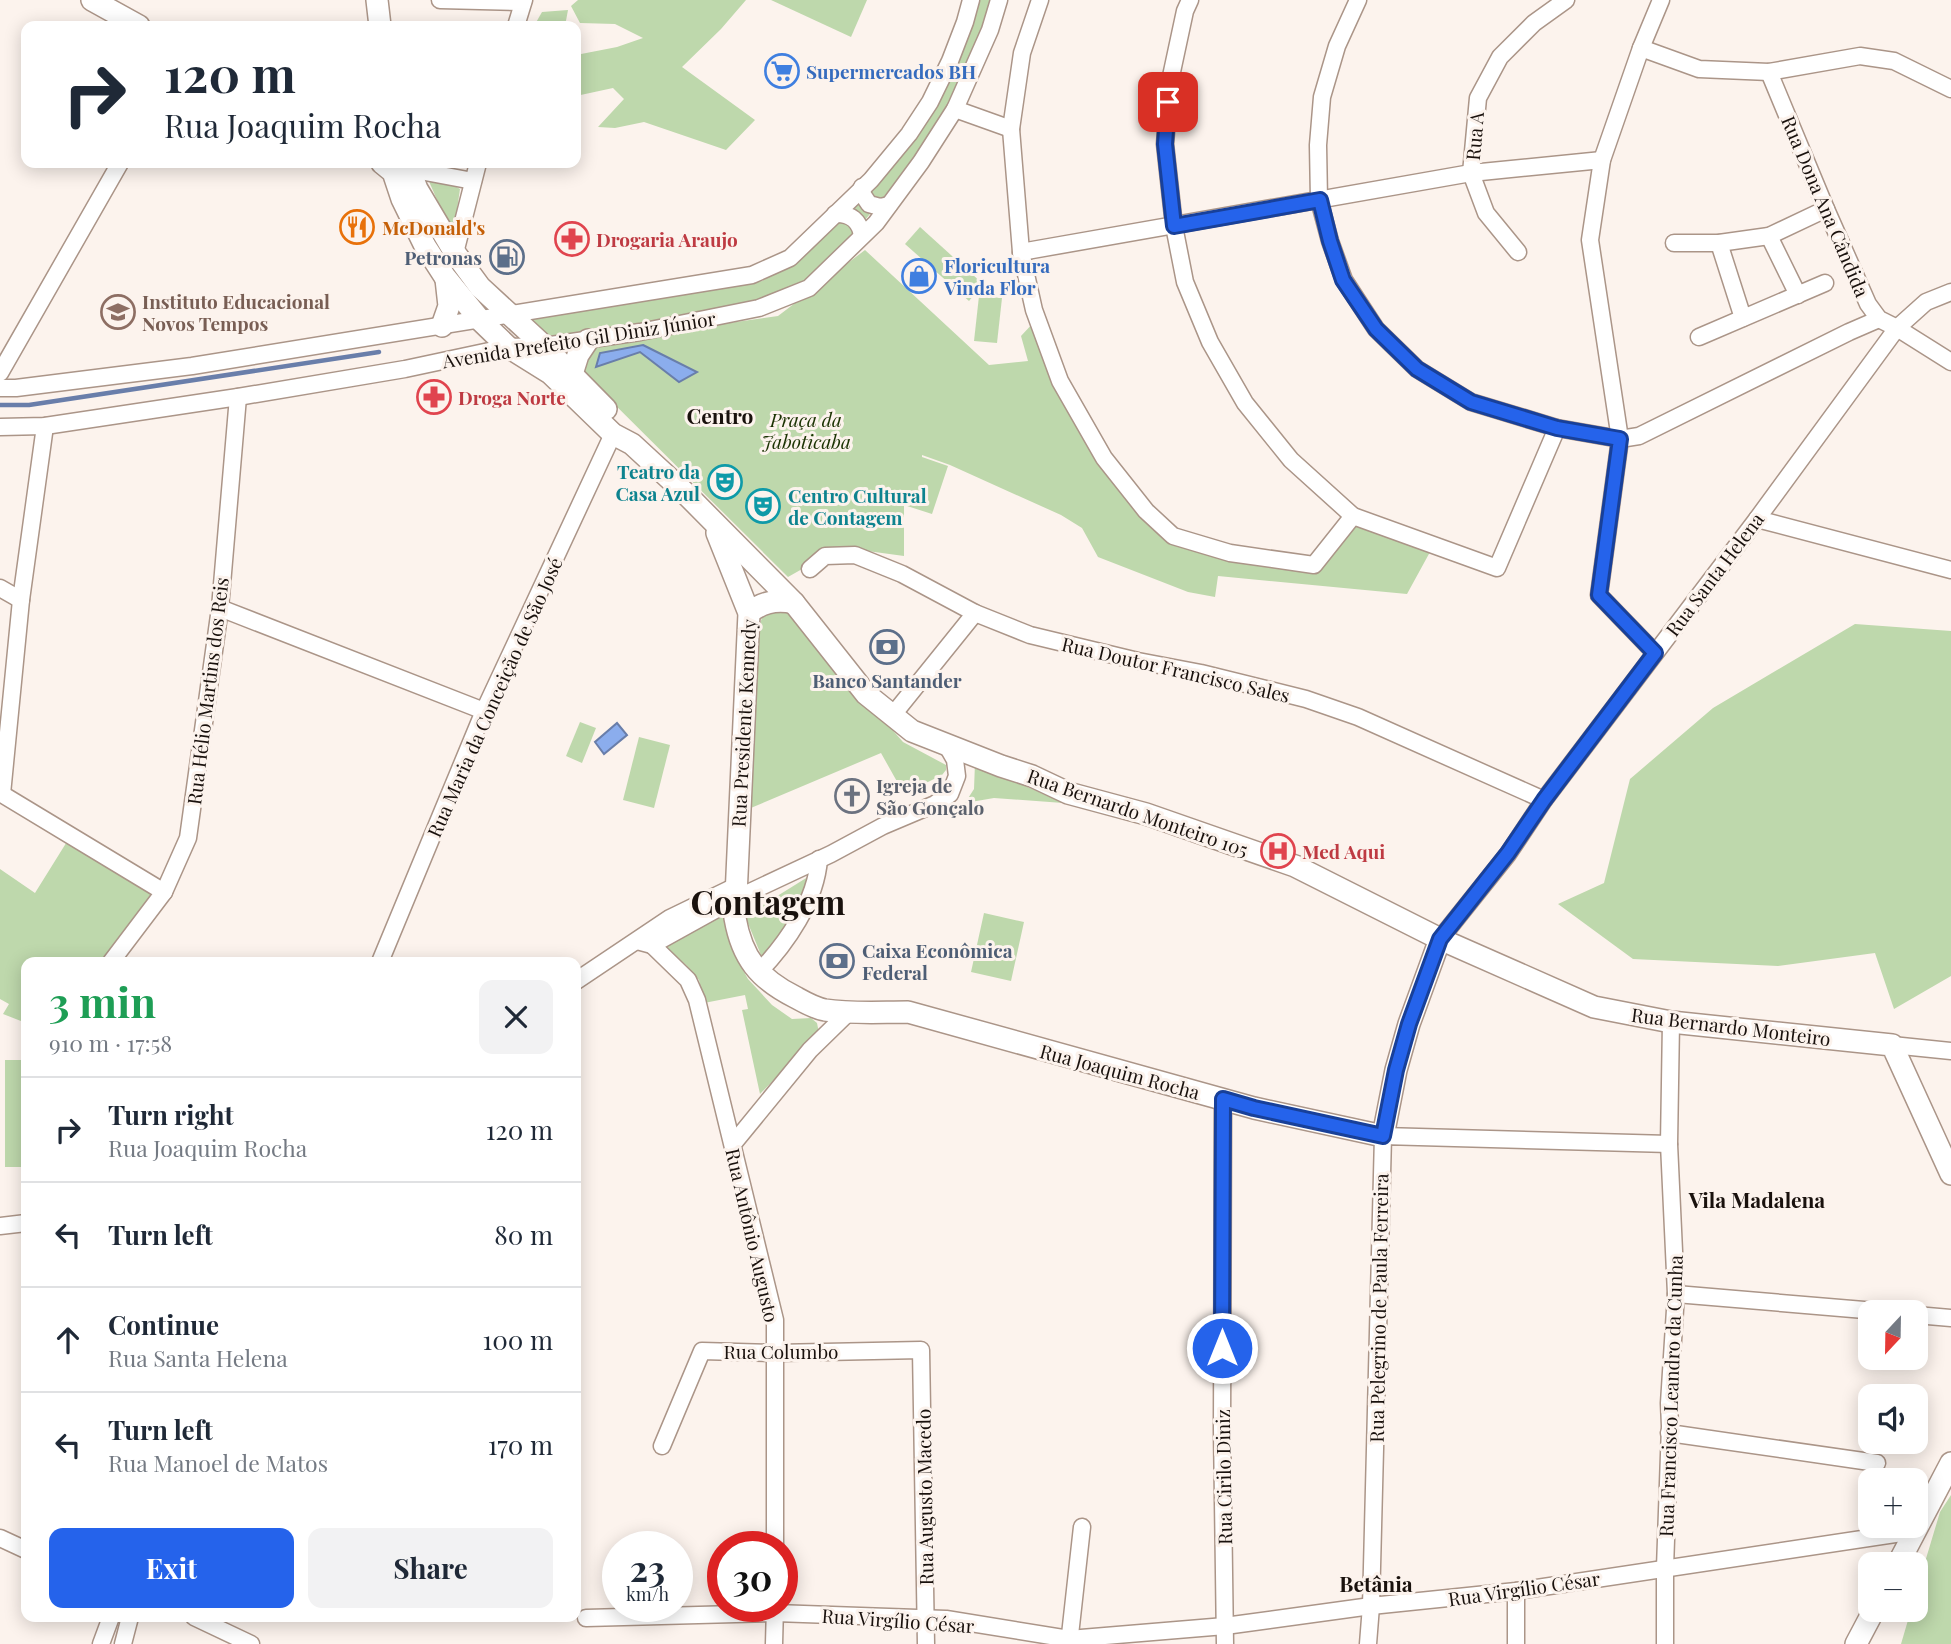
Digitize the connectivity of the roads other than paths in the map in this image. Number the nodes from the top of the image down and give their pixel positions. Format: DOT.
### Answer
graph roads {
  1 [pos="92,0"];
  2 [pos="377,0"];
  3 [pos="440,0"];
  4 [pos="971,0"];
  5 [pos="999,0"];
  6 [pos="1040,0"];
  7 [pos="1190,0"];
  8 [pos="1358,0"];
  9 [pos="1566,0"];
  10 [pos="1661,0"];
  11 [pos="523,1"];
  12 [pos="130,21"];
  13 [pos="379,21"];
  14 [pos="517,21"];
  15 [pos="1641,48"];
  16 [pos="1769,72"];
  17 [pos="1951,89"];
  18 [pos="955,109"];
  19 [pos="1011,129"];
  20 [pos="1602,160"];
  21 [pos="117,168"];
  22 [pos="398,168"];
  23 [pos="399,168"];
  24 [pos="403,168"];
  25 [pos="477,168"];
  26 [pos="1471,173"];
  27 [pos="473,181"];
  28 [pos="862,187"];
  29 [pos="1320,200"];
  30 [pos="889,205"];
  31 [pos="1826,209"];
  32 [pos="835,214"];
  33 [pos="1174,226"];
  34 [pos="862,236"];
  35 [pos="1769,236"];
  36 [pos="1674,243"];
  37 [pos="1719,243"];
  38 [pos="1021,252"];
  39 [pos="1518,252"];
  40 [pos="455,253"];
  41 [pos="445,277"];
  42 [pos="1825,284"];
  43 [pos="1951,292"];
  44 [pos="1798,296"];
  45 [pos="511,315"];
  46 [pos="1743,318"];
  47 [pos="1879,319"];
  48 [pos="480,320"];
  49 [pos="442,326"];
  50 [pos="1897,328"];
  51 [pos="1699,337"];
  52 [pos="588,340"];
  53 [pos="544,346"];
  54 [pos="508,347"];
  55 [pos="1951,362"];
  56 [pos="0,373"];
  57 [pos="572,374"];
  58 [pos="0,387"];
  59 [pos="239,397"];
  60 [pos="46,426"];
  61 [pos="0,427"];
  62 [pos="1557,428"];
  63 [pos="623,439"];
  64 [pos="1620,439"];
  65 [pos="1353,516"];
  66 [pos="1756,519"];
  67 [pos="714,524"];
  68 [pos="810,569"];
  69 [pos="1951,570"];
  70 [pos="0,588"];
  71 [pos="21,600"];
  72 [pos="794,603"];
  73 [pos="220,608"];
  74 [pos="749,613"];
  75 [pos="975,613"];
  76 [pos="1655,653"];
  77 [pos="484,711"];
  78 [pos="892,716"];
  79 [pos="947,746"];
  80 [pos="1,794"];
  81 [pos="1544,800"];
  82 [pos="819,859"];
  83 [pos="164,892"];
  84 [pos="735,893"];
  85 [pos="1440,939"];
  86 [pos="644,943"];
  87 [pos="115,957"];
  88 [pos="382,957"];
  89 [pos="758,973"];
  90 [pos="581,978"];
  91 [pos="822,1009"];
  92 [pos="849,1012"];
  93 [pos="1671,1022"];
  94 [pos="827,1033"];
  95 [pos="1892,1045"];
  96 [pos="1951,1051"];
  97 [pos="1223,1099"];
  98 [pos="1383,1136"];
  99 [pos="733,1144"];
  100 [pos="1669,1144"];
  101 [pos="1951,1174"];
  102 [pos="21,1224"];
  103 [pos="0,1226"];
  104 [pos="1676,1294"];
  105 [pos="1858,1309"];
  106 [pos="1928,1316"];
  107 [pos="1951,1318"];
  108 [pos="921,1350"];
  109 [pos="776,1353"];
  110 [pos="1669,1433"];
  111 [pos="662,1446"];
  112 [pos="1877,1463"];
  113 [pos="1951,1463"];
  114 [pos="1928,1506"];
  115 [pos="1082,1527"];
  116 [pos="775,1531"];
  117 [pos="0,1538"];
  118 [pos="1866,1538"];
  119 [pos="21,1548"];
  120 [pos="1665,1567"];
  121 [pos="1516,1591"];
  122 [pos="1371,1606"];
  123 [pos="798,1611"];
  124 [pos="707,1613"];
  125 [pos="586,1618"];
  126 [pos="926,1618"];
  127 [pos="109,1622"];
  128 [pos="129,1622"];
  129 [pos="205,1622"];
  130 [pos="775,1622"];
  131 [pos="1868,1622"];
  132 [pos="1225,1626"];
  133 [pos="1069,1642"];
  134 [pos="101,1644"];
  135 [pos="124,1644"];
  136 [pos="251,1644"];
  137 [pos="774,1644"];
  138 [pos="926,1644"];
  139 [pos="1225,1644"];
  140 [pos="1368,1644"];
  141 [pos="1516,1644"];
  142 [pos="1665,1644"];
  143 [pos="1856,1644"];
  1 -- 12 [label="main road"];
  2 -- 13 [label="main road"];
  3 -- 11 [label="street"];
  4 -- 28 [label="street, Avenida Prefeito Gil Diniz Júnior"];
  5 -- 18 [label="street, Avenida Prefeito Gil Diniz Júnior"];
  6 -- 19 [label="street"];
  7 -- 33 [label="street"];
  8 -- 29 [label="street"];
  9 -- 26 [label="street, Rua A"];
  10 -- 15 [label="street"];
  11 -- 14 [label="street"];
  15 -- 16 [label="street"];
  15 -- 20 [label="street"];
  16 -- 17 [label="street"];
  16 -- 31 [label="street, Rua Dona Ana Cândida"];
  18 -- 19 [label="street"];
  18 -- 30 [label="street, Avenida Prefeito Gil Diniz Júnior"];
  19 -- 38 [label="street"];
  20 -- 26 [label="street"];
  20 -- 64 [label="street"];
  21 -- 56 [label="street"];
  22 -- 41 [label="main road"];
  23 -- 40 [label="main road"];
  24 -- 27 [label="street"];
  25 -- 27 [label="street"];
  26 -- 29 [label="street"];
  26 -- 39 [label="street, Rua A"];
  27 -- 40 [label="street"];
  28 -- 30 [label="street"];
  28 -- 32 [label="street, Avenida Prefeito Gil Diniz Júnior"];
  29 -- 33 [label="street"];
  29 -- 62 [label="street"];
  30 -- 34 [label="street, Avenida Prefeito Gil Diniz Júnior"];
  31 -- 35 [label="street"];
  31 -- 47 [label="street, Rua Dona Ana Cândida"];
  32 -- 34 [label="street"];
  32 -- 45 [label="street, Avenida Prefeito Gil Diniz Júnior"];
  33 -- 38 [label="street"];
  33 -- 65 [label="street"];
  34 -- 52 [label="street, Avenida Prefeito Gil Diniz Júnior"];
  35 -- 37 [label="street"];
  35 -- 44 [label="street"];
  36 -- 37 [label="street"];
  37 -- 46 [label="street"];
  38 -- 65 [label="street"];
  40 -- 45 [label="main road"];
  41 -- 48 [label="main road"];
  41 -- 49 [label="main road"];
  42 -- 44 [label="street"];
  43 -- 50 [label="street, Rua Santa Helena"];
  44 -- 46 [label="street"];
  45 -- 48 [label="street, Avenida Prefeito Gil Diniz Júnior"];
  45 -- 53 [label="main road"];
  46 -- 51 [label="street"];
  47 -- 50 [label="street, Rua Dona Ana Cândida"];
  47 -- 64 [label="street"];
  48 -- 49 [label="street, Avenida Prefeito Gil Diniz Júnior"];
  48 -- 54 [label="main road"];
  49 -- 58 [label="street, Avenida Prefeito Gil Diniz Júnior"];
  50 -- 55 [label="street, Rua Dona Ana Cândida"];
  50 -- 66 [label="street, Rua Santa Helena"];
  52 -- 53 [label="street, Avenida Prefeito Gil Diniz Júnior"];
  52 -- 57 [label="main road"];
  53 -- 54 [label="street, Avenida Prefeito Gil Diniz Júnior"];
  53 -- 57 [label="main road"];
  54 -- 59 [label="street, Avenida Prefeito Gil Diniz Júnior"];
  54 -- 63 [label="main road"];
  57 -- 63 [label="main road"];
  59 -- 60 [label="street, Avenida Prefeito Gil Diniz Júnior"];
  59 -- 73 [label="street, Rua Hélio Martins dos Reis"];
  60 -- 61 [label="street, Avenida Prefeito Gil Diniz Júnior"];
  60 -- 71 [label="street"];
  62 -- 64 [label="street"];
  62 -- 65 [label="street"];
  63 -- 67 [label="main road, Rua Bernardo Monteiro 105"];
  63 -- 77 [label="street, Rua Maria da Conceição de São José"];
  64 -- 76 [label="street"];
  66 -- 69 [label="street"];
  66 -- 76 [label="street, Rua Santa Helena"];
  67 -- 72 [label="main road, Rua Bernardo Monteiro 105"];
  67 -- 74 [label="main road, Rua Presidente Kennedy"];
  68 -- 75 [label="street, Rua Doutor Francisco Sales"];
  70 -- 71 [label="street"];
  71 -- 80 [label="street"];
  72 -- 74 [label="main road"];
  72 -- 78 [label="main road, Rua Bernardo Monteiro 105"];
  73 -- 77 [label="street"];
  73 -- 83 [label="street, Rua Hélio Martins dos Reis"];
  74 -- 84 [label="main road, Rua Presidente Kennedy"];
  75 -- 78 [label="street"];
  75 -- 81 [label="street, Rua Doutor Francisco Sales"];
  76 -- 81 [label="street, Rua Santa Helena"];
  77 -- 88 [label="street, Rua Maria da Conceição de São José"];
  78 -- 79 [label="main road, Rua Bernardo Monteiro 105"];
  79 -- 82 [label="street"];
  79 -- 85 [label="main road, Rua Bernardo Monteiro 105"];
  80 -- 83 [label="street"];
  81 -- 85 [label="street, Rua Santa Helena"];
  82 -- 84 [label="street"];
  82 -- 89 [label="street"];
  83 -- 87 [label="street, Rua Hélio Martins dos Reis"];
  84 -- 86 [label="street"];
  84 -- 89 [label="main road, Rua Joaquim Rocha"];
  85 -- 93 [label="main road, Rua Bernardo Monteiro"];
  85 -- 98 [label="main road, Rua Pelegrino de Paula Ferreira"];
  86 -- 90 [label="street"];
  86 -- 99 [label="street, Rua Antônio Augusto"];
  89 -- 91 [label="main road, Rua Joaquim Rocha"];
  91 -- 92 [label="main road, Rua Joaquim Rocha"];
  91 -- 94 [label="street"];
  92 -- 94 [label="street"];
  92 -- 97 [label="main road, Rua Joaquim Rocha"];
  93 -- 95 [label="main road, Rua Bernardo Monteiro"];
  93 -- 100 [label="street, Rua Francisco Leandro da Cunha"];
  94 -- 99 [label="street"];
  95 -- 96 [label="street, Rua Bernardo Monteiro"];
  95 -- 101 [label="main road"];
  97 -- 98 [label="main road, Rua Joaquim Rocha"];
  97 -- 132 [label="street, Rua Cirilo Diniz"];
  98 -- 100 [label="street, Rua Joaquim Rocha"];
  98 -- 122 [label="street, Rua Pelegrino de Paula Ferreira"];
  99 -- 109 [label="street, Rua Antônio Augusto"];
  100 -- 104 [label="street, Rua Francisco Leandro da Cunha"];
  102 -- 103 [label="street"];
  104 -- 105 [label="street"];
  104 -- 110 [label="street, Rua Francisco Leandro da Cunha"];
  106 -- 107 [label="street"];
  108 -- 109 [label="street, Rua Columbo"];
  108 -- 126 [label="street, Rua Augusto Macedo"];
  109 -- 111 [label="street, Rua Columbo"];
  109 -- 116 [label="street, Rua Antônio Augusto"];
  110 -- 112 [label="street"];
  110 -- 120 [label="street, Rua Francisco Leandro da Cunha"];
  113 -- 114 [label="main road"];
  115 -- 133 [label="street"];
  117 -- 119 [label="street"];
  118 -- 120 [label="street, Rua Virgílio César"];
  120 -- 121 [label="street, Rua Virgílio César"];
  120 -- 142 [label="street, Rua Francisco Leandro da Cunha"];
  121 -- 122 [label="street, Rua Virgílio César"];
  121 -- 141 [label="street"];
  122 -- 132 [label="street, Rua Virgílio César"];
  122 -- 140 [label="street, Rua Pelegrino de Paula Ferreira"];
  123 -- 126 [label="street, Rua Virgílio César"];
  124 -- 125 [label="street, Rua Virgílio César"];
  126 -- 133 [label="street, Rua Virgílio César"];
  126 -- 138 [label="street, Rua Augusto Macedo"];
  127 -- 134 [label="street"];
  128 -- 135 [label="street"];
  129 -- 136 [label="street"];
  130 -- 137 [label="street"];
  131 -- 143 [label="main road"];
  132 -- 133 [label="street, Rua Virgílio César"];
  132 -- 139 [label="street, Rua Cirilo Diniz"];
}
